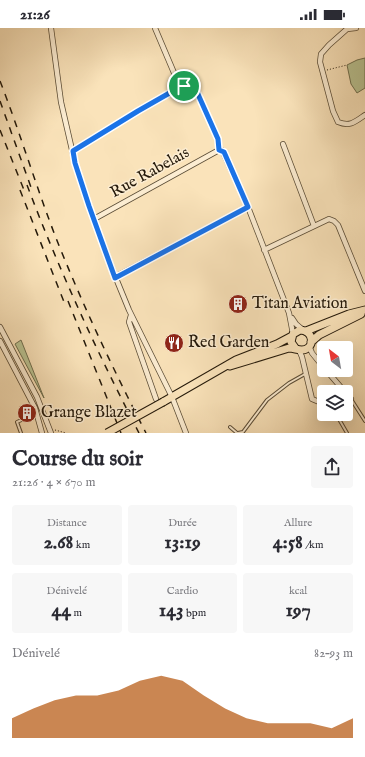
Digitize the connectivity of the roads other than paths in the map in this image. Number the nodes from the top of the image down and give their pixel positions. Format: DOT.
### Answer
graph roads {
  1 [pos="51,28"];
  2 [pos="155,28"];
  3 [pos="356,28"];
  4 [pos="347,29"];
  5 [pos="180,87"];
  6 [pos="365,116"];
  7 [pos="283,144"];
  8 [pos="219,150"];
  9 [pos="73,151"];
  10 [pos="248,207"];
  11 [pos="94,219"];
  12 [pos="314,226"];
  13 [pos="264,250"];
  14 [pos="115,278"];
  15 [pos="365,291"];
  16 [pos="365,311"];
  17 [pos="289,312"];
  18 [pos="131,314"];
  19 [pos="0,327"];
  20 [pos="305,330"];
  21 [pos="292,335"];
  22 [pos="0,341"];
  23 [pos="310,344"];
  24 [pos="298,349"];
  25 [pos="317,359"];
  26 [pos="220,369"];
  27 [pos="306,374"];
  28 [pos="332,377"];
  29 [pos="339,385"];
  30 [pos="172,397"];
  31 [pos="156,399"];
  32 [pos="317,401"];
  33 [pos="353,402"];
  34 [pos="36,413"];
  35 [pos="340,421"];
  36 [pos="365,421"];
  37 [pos="230,427"];
  38 [pos="22,433"];
  39 [pos="42,433"];
  40 [pos="51,433"];
  41 [pos="107,433"];
  42 [pos="186,433"];
  43 [pos="238,433"];
  44 [pos="347,433"];
  1 -- 9 [label="street"];
  2 -- 5 [label="street"];
  3 -- 4 [label="street"];
  4 -- 6 [label="street"];
  5 -- 8 [label="street"];
  5 -- 9 [label="street"];
  7 -- 12 [label="street"];
  8 -- 10 [label="street"];
  8 -- 11 [label="street, Rue Rabelais"];
  9 -- 11 [label="street"];
  10 -- 13 [label="street"];
  10 -- 14 [label="street"];
  11 -- 14 [label="street"];
  12 -- 13 [label="street"];
  12 -- 15 [label="street"];
  13 -- 17 [label="street"];
  14 -- 18 [label="street"];
  16 -- 20 [label="main road"];
  16 -- 23 [label="main road"];
  17 -- 20 [label="street"];
  17 -- 21 [label="street"];
  18 -- 30 [label="street"];
  18 -- 31 [label="street"];
  19 -- 40 [label="street"];
  20 -- 21 [label="main road"];
  20 -- 23 [label="main road"];
  21 -- 24 [label="main road"];
  21 -- 26 [label="main road"];
  22 -- 34 [label="street"];
  23 -- 24 [label="main road"];
  23 -- 25 [label="street"];
  24 -- 26 [label="main road"];
  24 -- 27 [label="street"];
  26 -- 30 [label="main road"];
  27 -- 32 [label="street"];
  27 -- 43 [label="lane"];
  28 -- 29 [label="street"];
  30 -- 41 [label="main road, bridge"];
  30 -- 42 [label="street"];
  33 -- 36 [label="lane"];
  34 -- 38 [label="lane"];
  34 -- 39 [label="street"];
  35 -- 44 [label="lane"];
  37 -- 43 [label="lane"];
}
